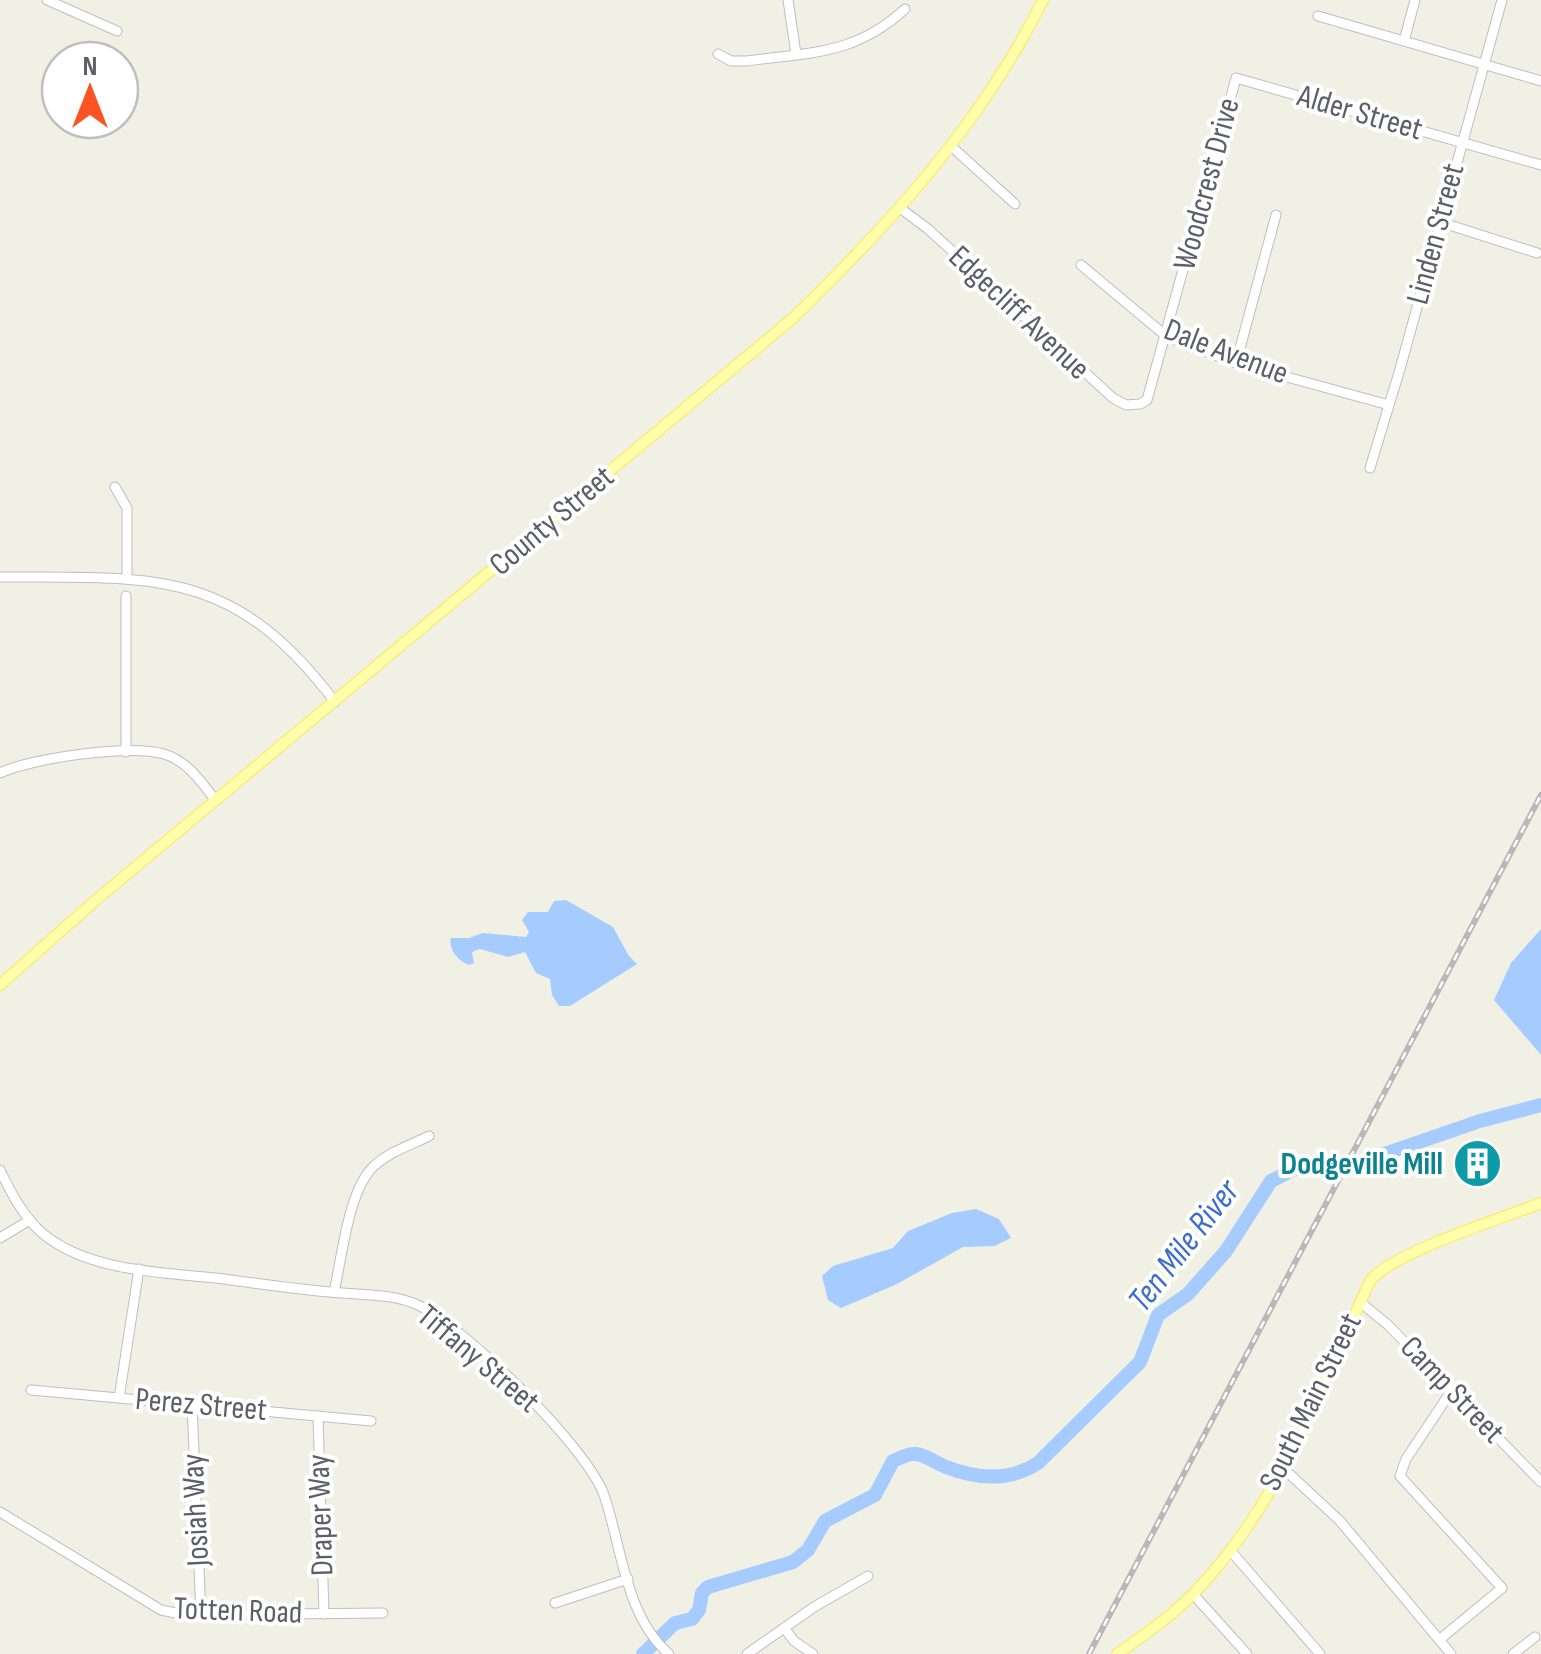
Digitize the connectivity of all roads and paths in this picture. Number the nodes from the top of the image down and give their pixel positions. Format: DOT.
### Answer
graph roads {
  1 [pos="47,0"];
  2 [pos="788,0"];
  3 [pos="1043,0"];
  4 [pos="1415,0"];
  5 [pos="1502,0"];
  6 [pos="905,9"];
  7 [pos="1318,16"];
  8 [pos="117,31"];
  9 [pos="1404,41"];
  10 [pos="718,54"];
  11 [pos="796,54"];
  12 [pos="1485,63"];
  13 [pos="1236,78"];
  14 [pos="1541,80"];
  15 [pos="1462,142"];
  16 [pos="951,146"];
  17 [pos="1541,164"];
  18 [pos="1015,204"];
  19 [pos="900,208"];
  20 [pos="1276,215"];
  21 [pos="1440,222"];
  22 [pos="1537,253"];
  23 [pos="1080,264"];
  24 [pos="1166,336"];
  25 [pos="1236,363"];
  26 [pos="1143,403"];
  27 [pos="1389,405"];
  28 [pos="1370,468"];
  29 [pos="115,487"];
  30 [pos="0,577"];
  31 [pos="127,578"];
  32 [pos="126,596"];
  33 [pos="335,702"];
  34 [pos="126,752"];
  35 [pos="0,773"];
  36 [pos="216,801"];
  37 [pos="0,985"];
  38 [pos="429,1136"];
  39 [pos="0,1170"];
  40 [pos="1541,1203"];
  41 [pos="30,1220"];
  42 [pos="0,1238"];
  43 [pos="138,1268"];
  44 [pos="334,1292"];
  45 [pos="1360,1302"];
  46 [pos="31,1390"];
  47 [pos="1452,1390"];
  48 [pos="119,1398"];
  49 [pos="192,1404"];
  50 [pos="318,1416"];
  51 [pos="371,1421"];
  52 [pos="1282,1467"];
  53 [pos="1541,1482"];
  54 [pos="0,1512"];
  55 [pos="1230,1550"];
  56 [pos="868,1576"];
  57 [pos="628,1579"];
  58 [pos="1194,1594"];
  59 [pos="555,1603"];
  60 [pos="383,1613"];
  61 [pos="324,1614"];
  62 [pos="201,1615"];
  63 [pos="784,1628"];
  64 [pos="1535,1637"];
  65 [pos="1439,1640"];
  66 [pos="665,1650"];
  67 [pos="748,1654"];
  68 [pos="813,1654"];
  69 [pos="1117,1654"];
  70 [pos="1246,1654"];
  71 [pos="1320,1654"];
  72 [pos="1451,1654"];
  73 [pos="1513,1654"];
  1 -- 8 [label="street"];
  2 -- 11 [label="street"];
  3 -- 16 [label="main road, County Street"];
  4 -- 9 [label="street"];
  5 -- 12 [label="street, Linden Street"];
  6 -- 11 [label="street"];
  7 -- 9 [label="street"];
  9 -- 12 [label="street"];
  10 -- 11 [label="street"];
  12 -- 14 [label="street"];
  12 -- 15 [label="street, Linden Street"];
  13 -- 15 [label="street, Alder Street"];
  13 -- 24 [label="street, Woodcrest Drive"];
  15 -- 17 [label="street, Alder Street"];
  15 -- 21 [label="street, Linden Street"];
  16 -- 18 [label="street"];
  16 -- 19 [label="main road, County Street"];
  19 -- 26 [label="street, Edgecliff Avenue"];
  19 -- 33 [label="main road, County Street"];
  20 -- 25 [label="street"];
  21 -- 22 [label="street"];
  21 -- 27 [label="street, Linden Street"];
  23 -- 24 [label="street, Dale Avenue"];
  24 -- 25 [label="street, Dale Avenue"];
  24 -- 26 [label="street, Woodcrest Drive"];
  25 -- 27 [label="street, Dale Avenue"];
  27 -- 28 [label="street, Linden Street"];
  29 -- 31 [label="street"];
  30 -- 31 [label="street"];
  31 -- 33 [label="street"];
  32 -- 34 [label="street"];
  33 -- 36 [label="main road, County Street"];
  34 -- 35 [label="street"];
  34 -- 36 [label="street"];
  36 -- 37 [label="main road, County Street"];
  38 -- 44 [label="street"];
  39 -- 41 [label="street, Tiffany Street"];
  40 -- 45 [label="main road, South Main Street"];
  41 -- 42 [label="street"];
  41 -- 43 [label="street, Tiffany Street"];
  43 -- 44 [label="street, Tiffany Street"];
  43 -- 48 [label="street"];
  44 -- 57 [label="street, Tiffany Street"];
  45 -- 47 [label="street, Camp Street"];
  45 -- 52 [label="main road, South Main Street"];
  46 -- 48 [label="street, Perez Street"];
  47 -- 53 [label="street, Camp Street"];
  47 -- 65 [label="street"];
  48 -- 49 [label="street, Perez Street"];
  49 -- 50 [label="street, Perez Street"];
  49 -- 62 [label="street, Josiah Way"];
  50 -- 51 [label="street, Perez Street"];
  50 -- 61 [label="street, Draper Way"];
  52 -- 55 [label="main road, South Main Street"];
  52 -- 65 [label="street"];
  54 -- 62 [label="street, Totten Road"];
  55 -- 58 [label="main road, South Main Street"];
  55 -- 71 [label="street"];
  56 -- 63 [label="street"];
  57 -- 59 [label="street"];
  57 -- 66 [label="street, Tiffany Street"];
  58 -- 69 [label="main road, South Main Street"];
  58 -- 70 [label="street"];
  60 -- 61 [label="street, Totten Road"];
  61 -- 62 [label="street, Totten Road"];
  63 -- 67 [label="street"];
  63 -- 68 [label="street"];
  64 -- 73 [label="street"];
  65 -- 72 [label="street"];
}
